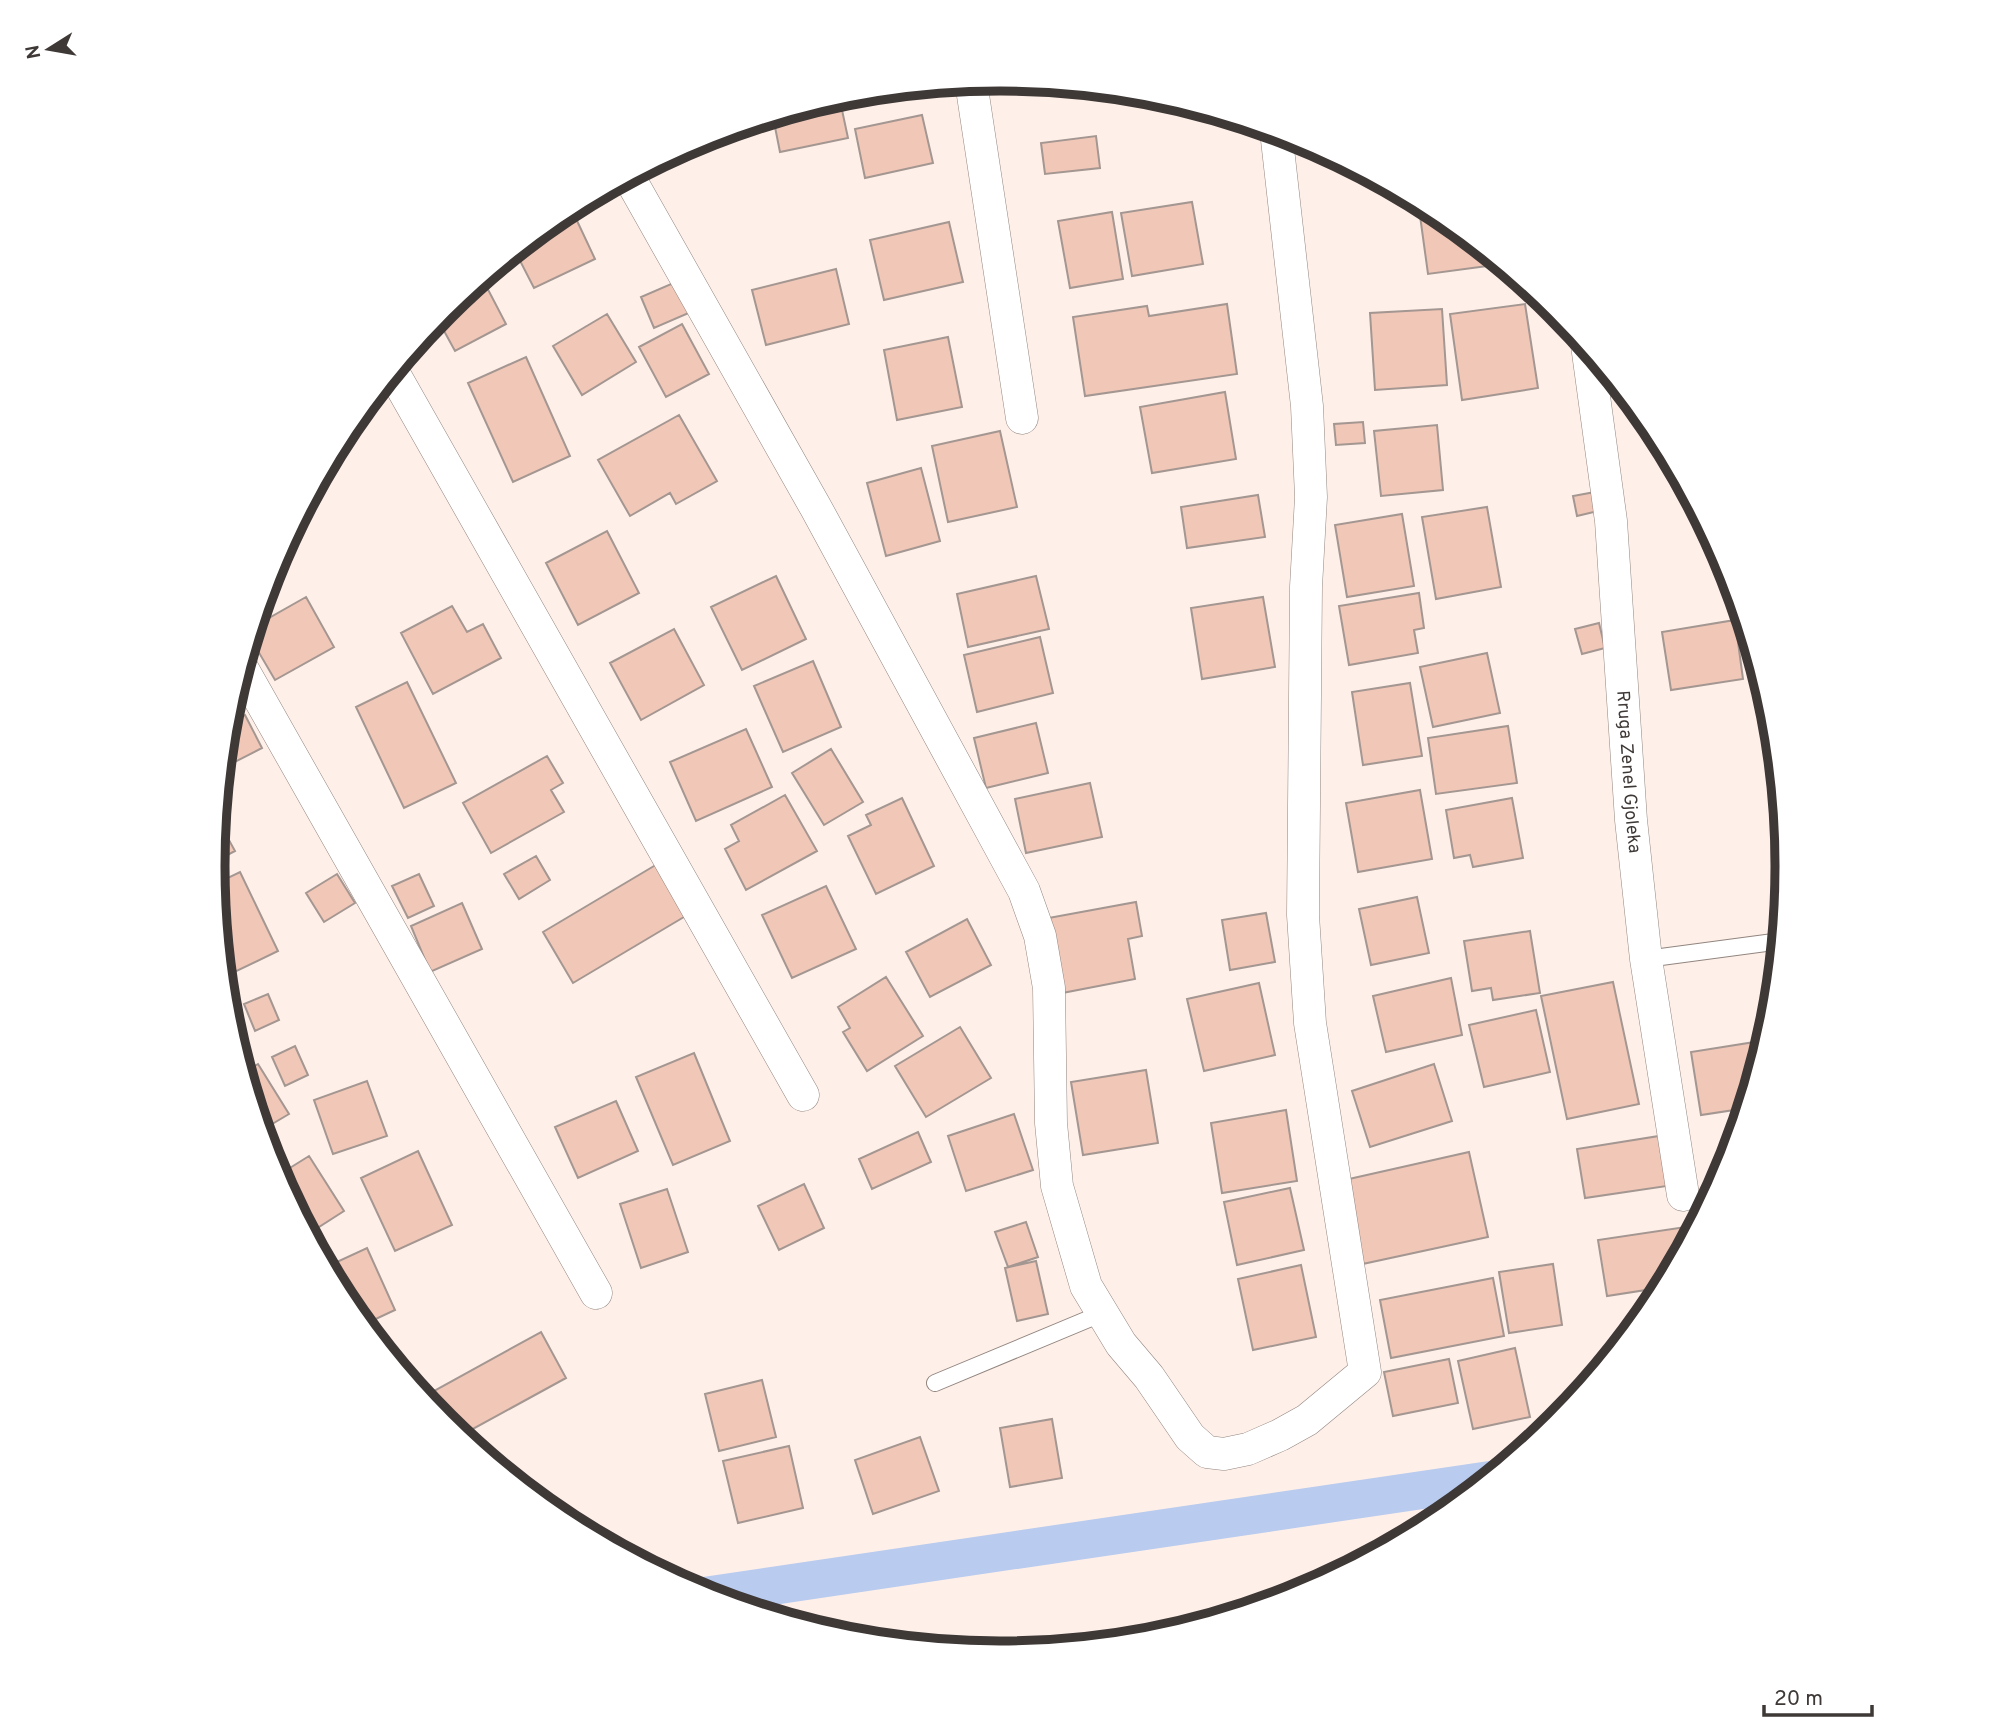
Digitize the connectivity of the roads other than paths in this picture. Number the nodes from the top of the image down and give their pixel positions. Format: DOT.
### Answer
graph roads {
  1 [pos="973,92"];
  2 [pos="1277,142"];
  3 [pos="633,184"];
  4 [pos="1589,361"];
  5 [pos="398,380"];
  6 [pos="1022,418"];
  7 [pos="249,680"];
  8 [pos="1773,942"];
  9 [pos="1646,959"];
  10 [pos="803,1095"];
  11 [pos="1683,1195"];
  12 [pos="596,1293"];
  13 [pos="1102,1313"];
  14 [pos="935,1383"];
  1 -- 6 [label="street"];
  2 -- 13 [label="street"];
  3 -- 13 [label="street"];
  4 -- 9 [label="street, Rruga Zenel Gjoleka"];
  5 -- 10 [label="street"];
  7 -- 12 [label="street"];
  8 -- 9 [label="lane"];
  9 -- 11 [label="street, Rruga Zenel Gjoleka"];
  13 -- 14 [label="lane"];
}
